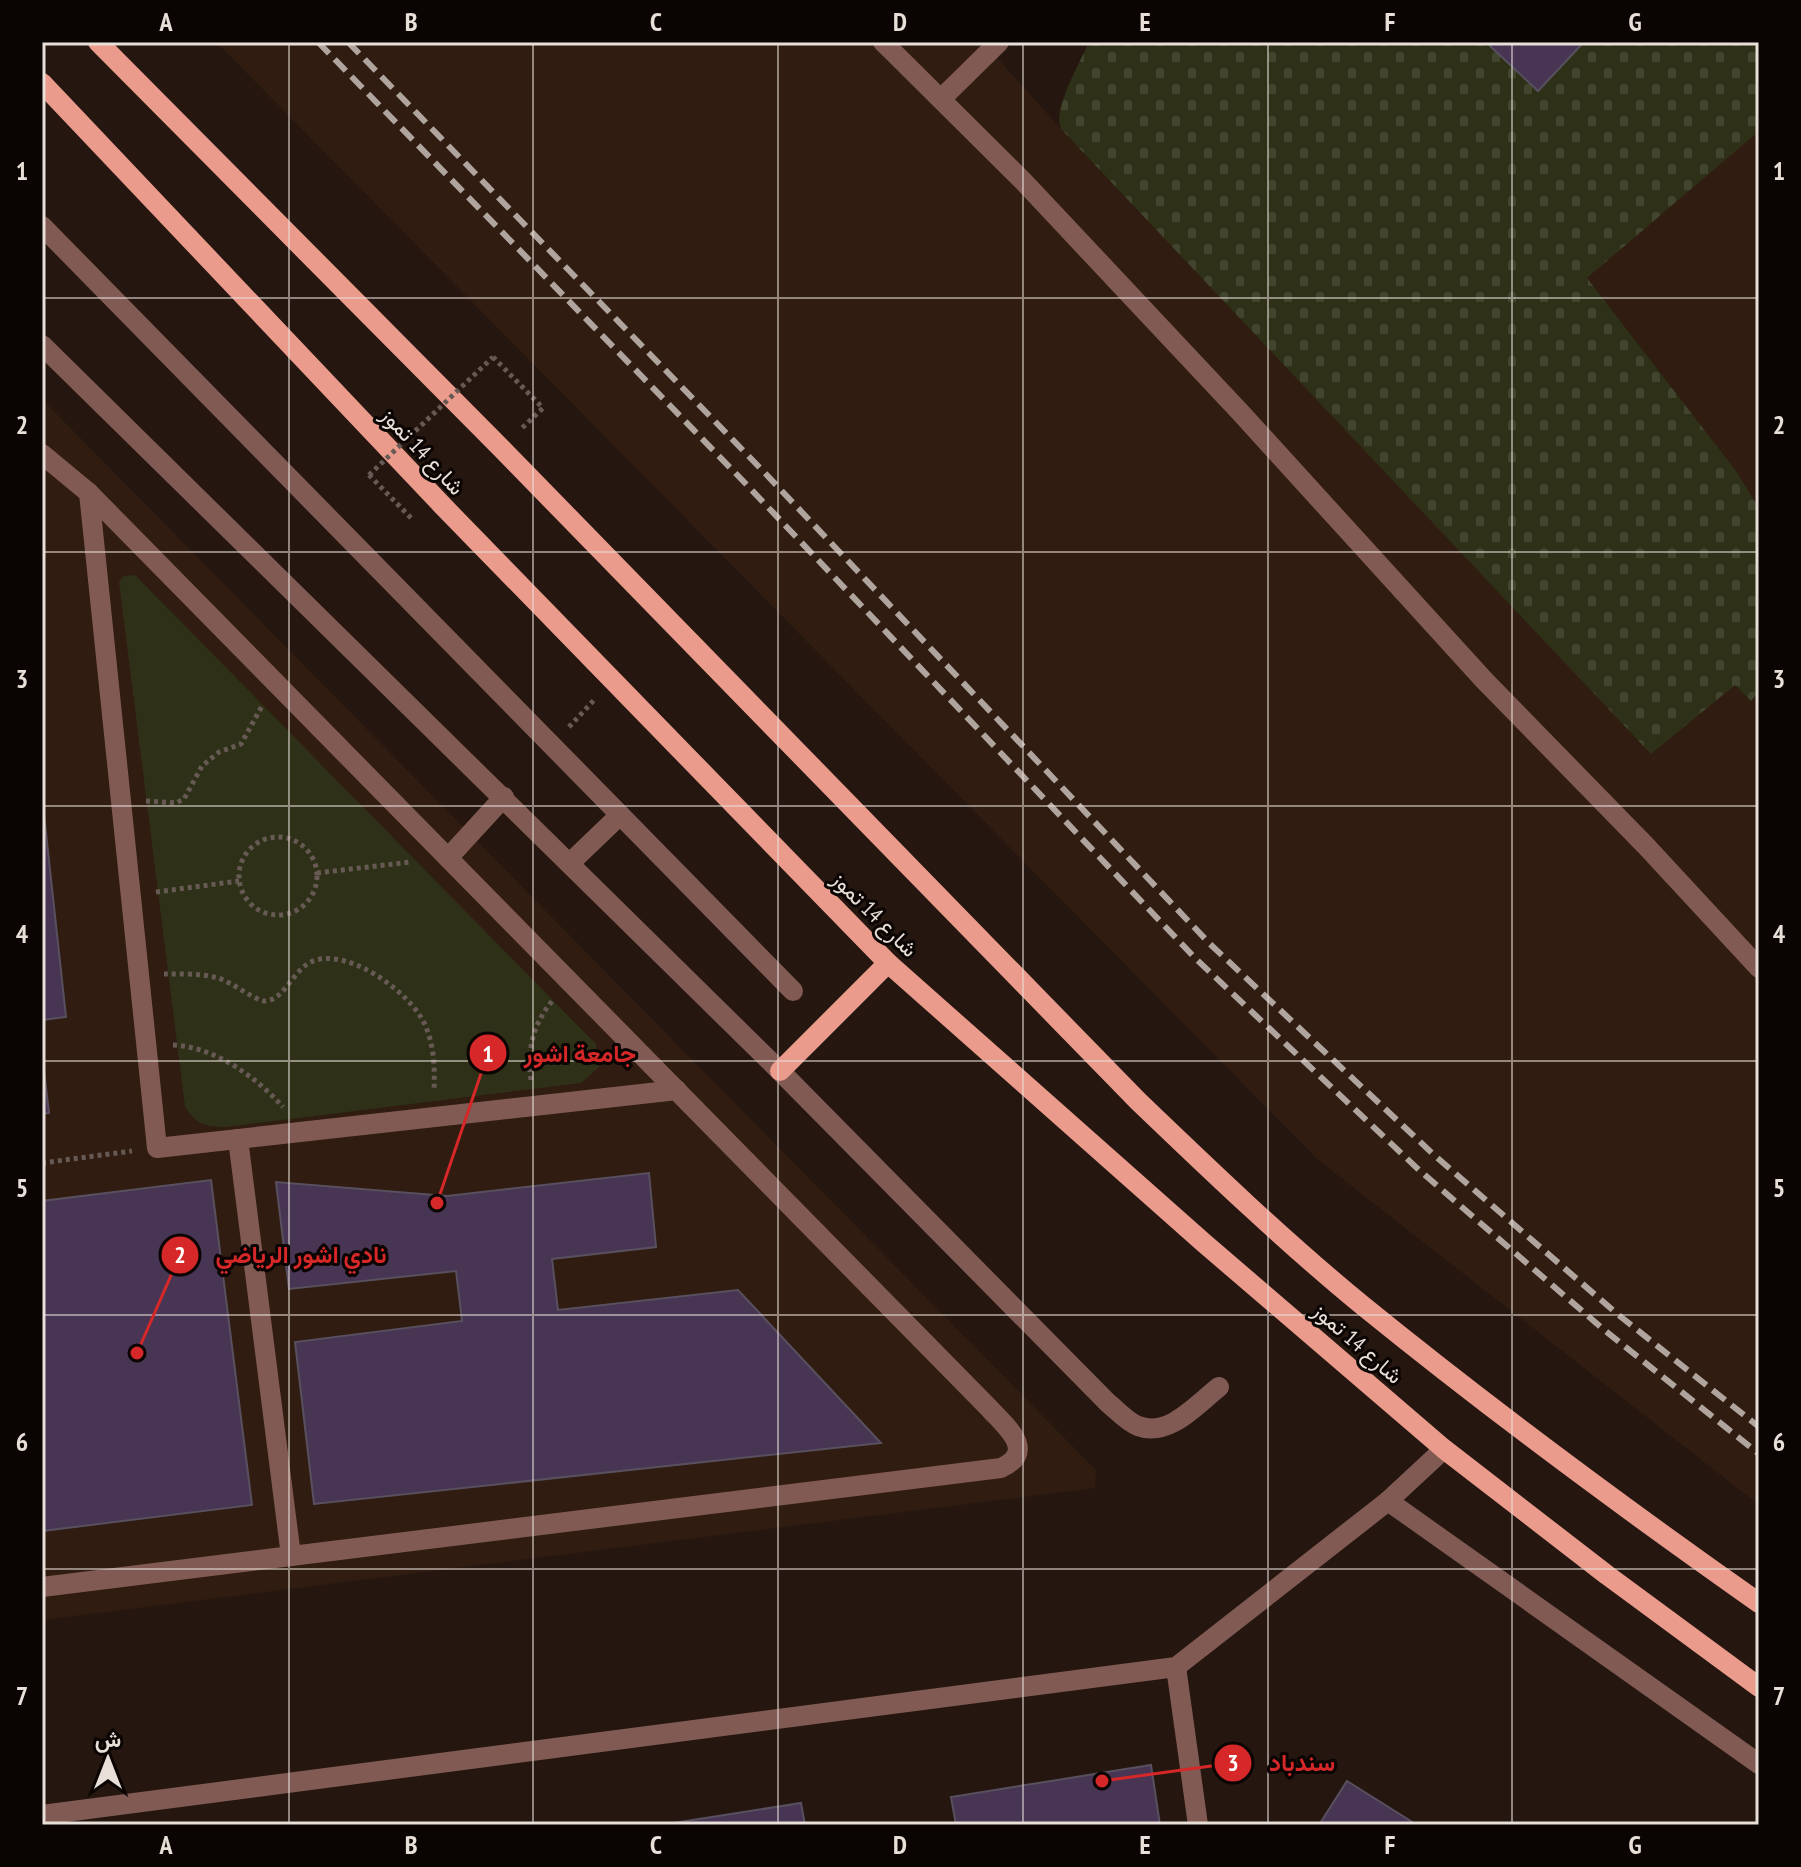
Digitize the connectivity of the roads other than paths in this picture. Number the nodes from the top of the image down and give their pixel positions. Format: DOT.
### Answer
graph roads {
  1 [pos="98,42"];
  2 [pos="883,42"];
  3 [pos="999,42"];
  4 [pos="42,83"];
  5 [pos="941,99"];
  6 [pos="42,226"];
  7 [pos="42,345"];
  8 [pos="42,454"];
  9 [pos="89,493"];
  10 [pos="504,797"];
  11 [pos="620,815"];
  12 [pos="448,858"];
  13 [pos="570,863"];
  14 [pos="888,963"];
  15 [pos="1759,968"];
  16 [pos="793,991"];
  17 [pos="780,1071"];
  18 [pos="677,1090"];
  19 [pos="238,1139"];
  20 [pos="1219,1387"];
  21 [pos="1444,1449"];
  22 [pos="1388,1501"];
  23 [pos="291,1556"];
  24 [pos="42,1587"];
  25 [pos="1759,1603"];
  26 [pos="1176,1667"];
  27 [pos="1759,1687"];
  28 [pos="1759,1764"];
  29 [pos="42,1815"];
  30 [pos="1198,1825"];
  1 -- 25 [label="main road, شارع 14 تموز"];
  2 -- 5 [label="street"];
  3 -- 5 [label="street"];
  4 -- 14 [label="main road, شارع 14 تموز"];
  5 -- 15 [label="street"];
  6 -- 11 [label="street"];
  7 -- 10 [label="street"];
  8 -- 9 [label="street"];
  9 -- 12 [label="street"];
  9 -- 19 [label="street"];
  10 -- 12 [label="street"];
  10 -- 13 [label="street"];
  11 -- 13 [label="street"];
  11 -- 16 [label="street"];
  12 -- 18 [label="street"];
  13 -- 17 [label="street"];
  14 -- 17 [label="main road"];
  14 -- 21 [label="main road, شارع 14 تموز"];
  17 -- 20 [label="street"];
  18 -- 19 [label="street"];
  18 -- 23 [label="street"];
  19 -- 23 [label="street"];
  21 -- 22 [label="street"];
  21 -- 27 [label="main road, شارع 14 تموز"];
  22 -- 26 [label="street"];
  22 -- 28 [label="street"];
  23 -- 24 [label="street"];
  26 -- 29 [label="street"];
  26 -- 30 [label="street"];
}
